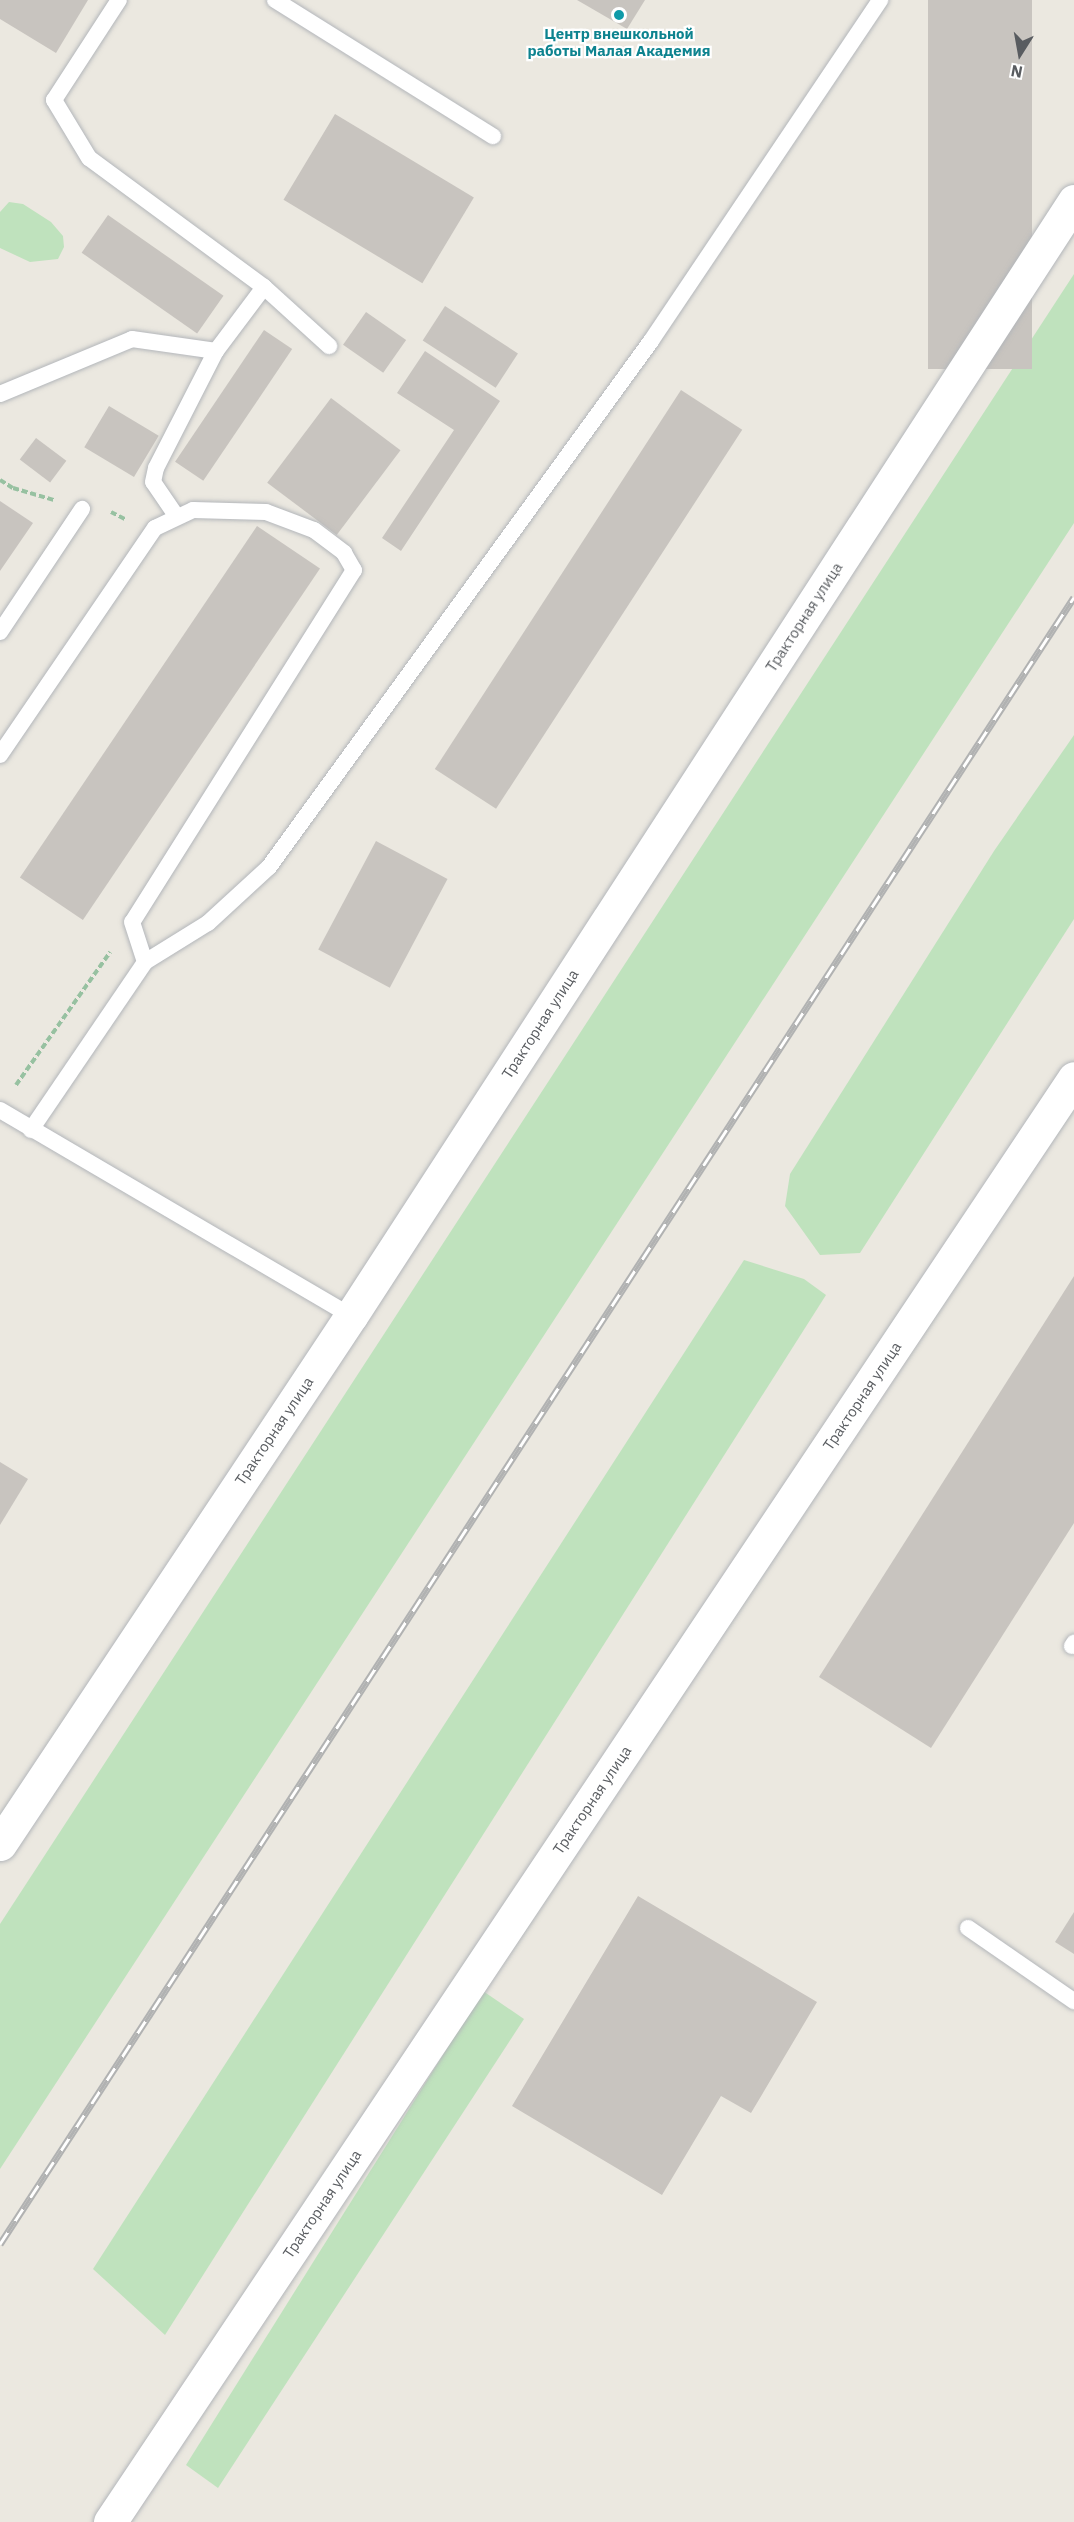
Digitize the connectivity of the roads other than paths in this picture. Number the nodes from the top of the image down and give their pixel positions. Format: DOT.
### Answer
graph roads {
  1 [pos="119,0"];
  2 [pos="275,0"];
  3 [pos="880,0"];
  4 [pos="493,136"];
  5 [pos="1074,201"];
  6 [pos="264,287"];
  7 [pos="329,346"];
  8 [pos="216,351"];
  9 [pos="0,394"];
  10 [pos="82,509"];
  11 [pos="177,517"];
  12 [pos="0,632"];
  13 [pos="0,754"];
  14 [pos="146,962"];
  15 [pos="1074,1078"];
  16 [pos="0,1110"];
  17 [pos="31,1130"];
  18 [pos="351,1316"];
  19 [pos="0,1844"];
  20 [pos="968,1928"];
  21 [pos="1074,2001"];
  22 [pos="110,2522"];
  1 -- 6 [label="lane"];
  2 -- 4 [label="lane"];
  3 -- 14 [label="lane"];
  5 -- 18 [label="street, Тракторная улица"];
  6 -- 7 [label="lane"];
  6 -- 8 [label="lane"];
  8 -- 9 [label="lane"];
  8 -- 11 [label="lane"];
  10 -- 12 [label="lane"];
  11 -- 13 [label="lane"];
  11 -- 14 [label="lane"];
  14 -- 17 [label="lane"];
  15 -- 22 [label="street, Тракторная улица"];
  16 -- 17 [label="lane"];
  17 -- 18 [label="lane"];
  18 -- 19 [label="street, Тракторная улица"];
  20 -- 21 [label="lane"];
}
